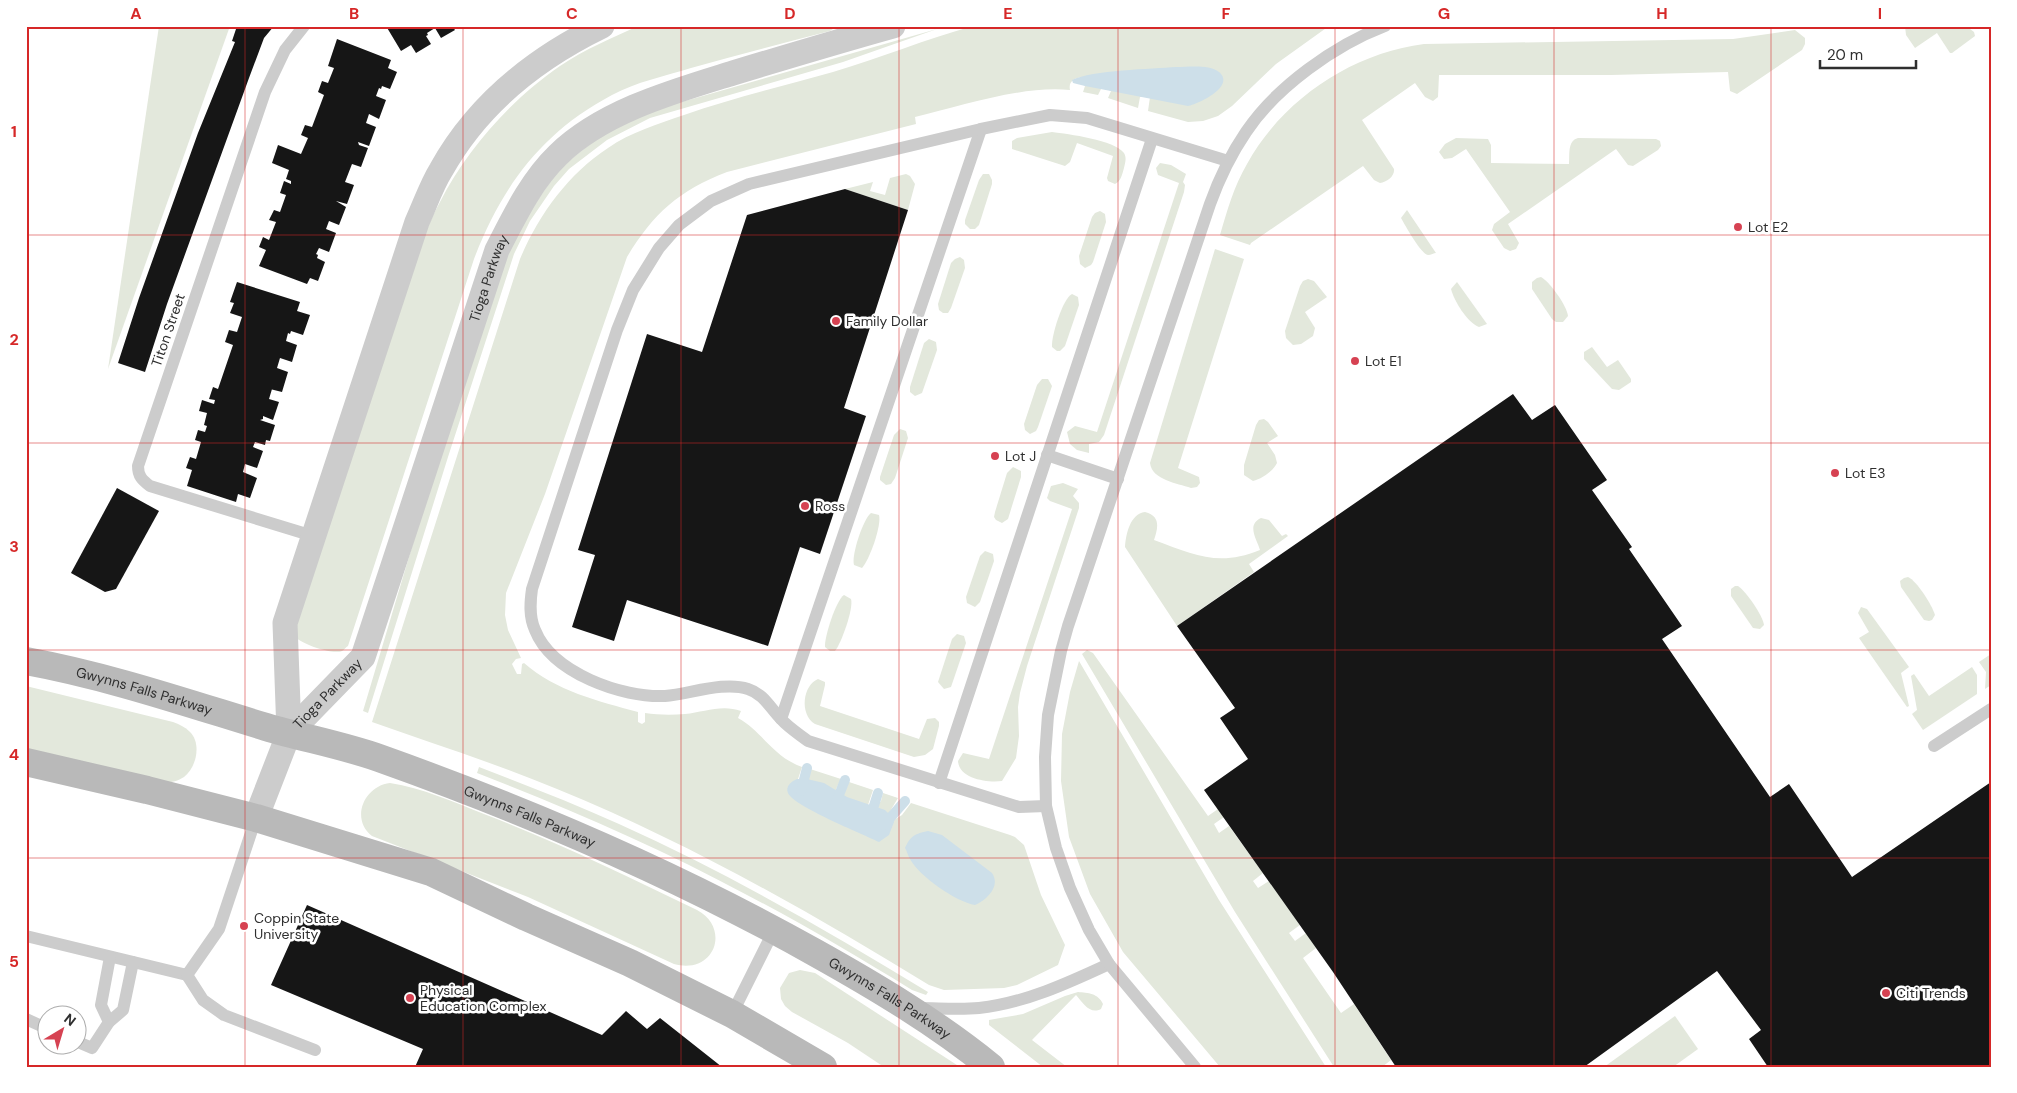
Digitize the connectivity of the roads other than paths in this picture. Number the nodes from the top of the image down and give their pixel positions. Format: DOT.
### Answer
graph roads {
  1 [pos="304,26"];
  2 [pos="602,26"];
  3 [pos="893,26"];
  4 [pos="1385,26"];
  5 [pos="864,30"];
  6 [pos="981,129"];
  7 [pos="1152,139"];
  8 [pos="1228,161"];
  9 [pos="1047,455"];
  10 [pos="1118,479"];
  11 [pos="313,536"];
  12 [pos="26,661"];
  13 [pos="1991,708"];
  14 [pos="781,719"];
  15 [pos="289,733"];
  16 [pos="1934,746"];
  17 [pos="26,762"];
  18 [pos="939,783"];
  19 [pos="1046,806"];
  20 [pos="256,818"];
  21 [pos="774,930"];
  22 [pos="26,936"];
  23 [pos="110,957"];
  24 [pos="133,962"];
  25 [pos="1110,964"];
  26 [pos="187,975"];
  27 [pos="909,1008"];
  28 [pos="732,1014"];
  29 [pos="26,1019"];
  30 [pos="109,1022"];
  31 [pos="38,1024"];
  32 [pos="88,1046"];
  33 [pos="315,1050"];
  34 [pos="823,1067"];
  35 [pos="992,1067"];
  36 [pos="1195,1067"];
  1 -- 11 [label="lane, Titon Street"];
  2 -- 11 [label="street, Tioga Parkway"];
  3 -- 5 [label="street, Tioga Parkway"];
  4 -- 8 [label="lane"];
  5 -- 15 [label="street, Tioga Parkway"];
  6 -- 7 [label="lane"];
  6 -- 14 [label="lane"];
  6 -- 14 [label="lane"];
  7 -- 8 [label="lane"];
  7 -- 9 [label="lane"];
  8 -- 10 [label="lane"];
  9 -- 10 [label="lane"];
  9 -- 18 [label="lane"];
  10 -- 19 [label="lane"];
  11 -- 15 [label="street, Tioga Parkway"];
  12 -- 15 [label="main road, Gwynns Falls Parkway"];
  13 -- 16 [label="lane"];
  14 -- 18 [label="lane"];
  15 -- 20 [label="street, Tioga Parkway"];
  15 -- 21 [label="main road, Gwynns Falls Parkway"];
  17 -- 20 [label="main road"];
  18 -- 19 [label="lane"];
  19 -- 25 [label="lane"];
  20 -- 26 [label="lane"];
  20 -- 28 [label="main road"];
  21 -- 27 [label="main road, Gwynns Falls Parkway"];
  21 -- 28 [label="lane"];
  22 -- 23 [label="lane"];
  23 -- 24 [label="lane"];
  23 -- 30 [label="lane"];
  24 -- 26 [label="lane"];
  24 -- 30 [label="lane"];
  25 -- 27 [label="lane"];
  25 -- 36 [label="lane"];
  26 -- 33 [label="lane"];
  27 -- 35 [label="main road, Gwynns Falls Parkway"];
  28 -- 34 [label="main road"];
  29 -- 31 [label="lane"];
  30 -- 32 [label="lane"];
}
